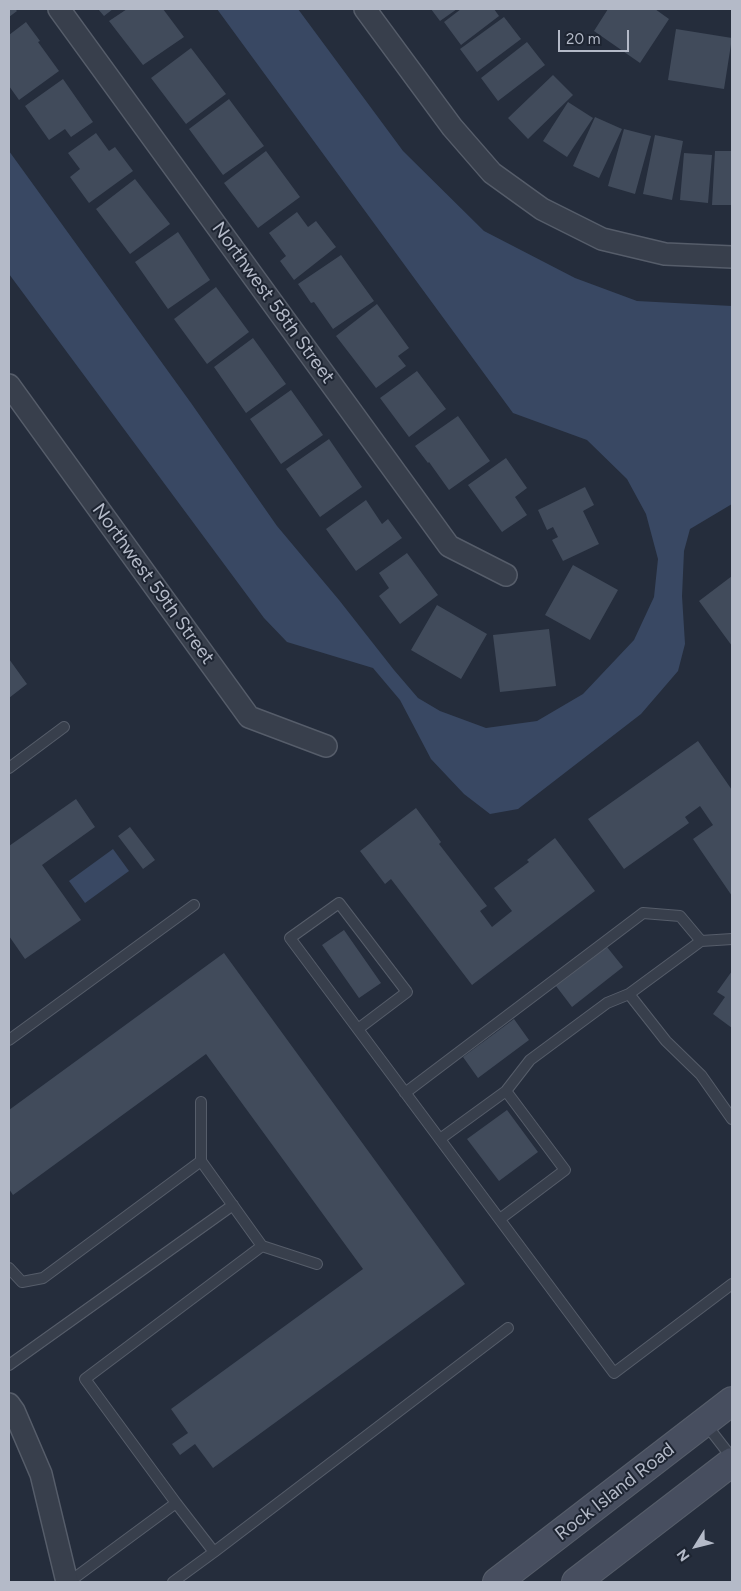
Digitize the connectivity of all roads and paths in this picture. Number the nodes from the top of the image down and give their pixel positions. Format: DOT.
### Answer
graph roads {
  1 [pos="59,9"];
  2 [pos="365,9"];
  3 [pos="732,257"];
  4 [pos="9,385"];
  5 [pos="506,576"];
  6 [pos="64,727"];
  7 [pos="326,746"];
  8 [pos="9,768"];
  9 [pos="194,905"];
  10 [pos="732,939"];
  11 [pos="701,941"];
  12 [pos="629,994"];
  13 [pos="358,1029"];
  14 [pos="9,1040"];
  15 [pos="506,1091"];
  16 [pos="405,1093"];
  17 [pos="201,1102"];
  18 [pos="732,1119"];
  19 [pos="440,1139"];
  20 [pos="202,1161"];
  21 [pos="233,1205"];
  22 [pos="500,1219"];
  23 [pos="262,1246"];
  24 [pos="317,1264"];
  25 [pos="9,1268"];
  26 [pos="732,1284"];
  27 [pos="508,1328"];
  28 [pos="9,1365"];
  29 [pos="732,1401"];
  30 [pos="9,1404"];
  31 [pos="705,1422"];
  32 [pos="732,1458"];
  33 [pos="732,1462"];
  34 [pos="176,1503"];
  35 [pos="214,1552"];
  36 [pos="68,1582"];
  37 [pos="173,1582"];
  38 [pos="497,1582"];
  39 [pos="576,1582"];
  1 -- 5 [label="street, Northwest 58th Street"];
  2 -- 3 [label="street"];
  4 -- 7 [label="street, Northwest 59th Street"];
  6 -- 8 [label="lane"];
  9 -- 14 [label="lane"];
  10 -- 11 [label="lane"];
  11 -- 12 [label="lane"];
  11 -- 16 [label="lane"];
  12 -- 15 [label="lane"];
  12 -- 18 [label="lane"];
  13 -- 13 [label="lane"];
  13 -- 16 [label="lane"];
  15 -- 19 [label="lane"];
  15 -- 22 [label="lane"];
  16 -- 19 [label="lane"];
  17 -- 20 [label="lane"];
  19 -- 22 [label="lane"];
  20 -- 21 [label="lane"];
  20 -- 25 [label="lane"];
  21 -- 23 [label="lane"];
  21 -- 28 [label="lane"];
  22 -- 26 [label="lane"];
  23 -- 24 [label="lane"];
  23 -- 34 [label="lane"];
  27 -- 35 [label="lane"];
  29 -- 31 [label="main road, Rock Island Road"];
  30 -- 36 [label="street"];
  31 -- 32 [label="lane"];
  31 -- 38 [label="main road, Rock Island Road"];
  33 -- 39 [label="main road"];
  34 -- 35 [label="lane"];
  34 -- 36 [label="lane"];
  35 -- 37 [label="lane"];
}
